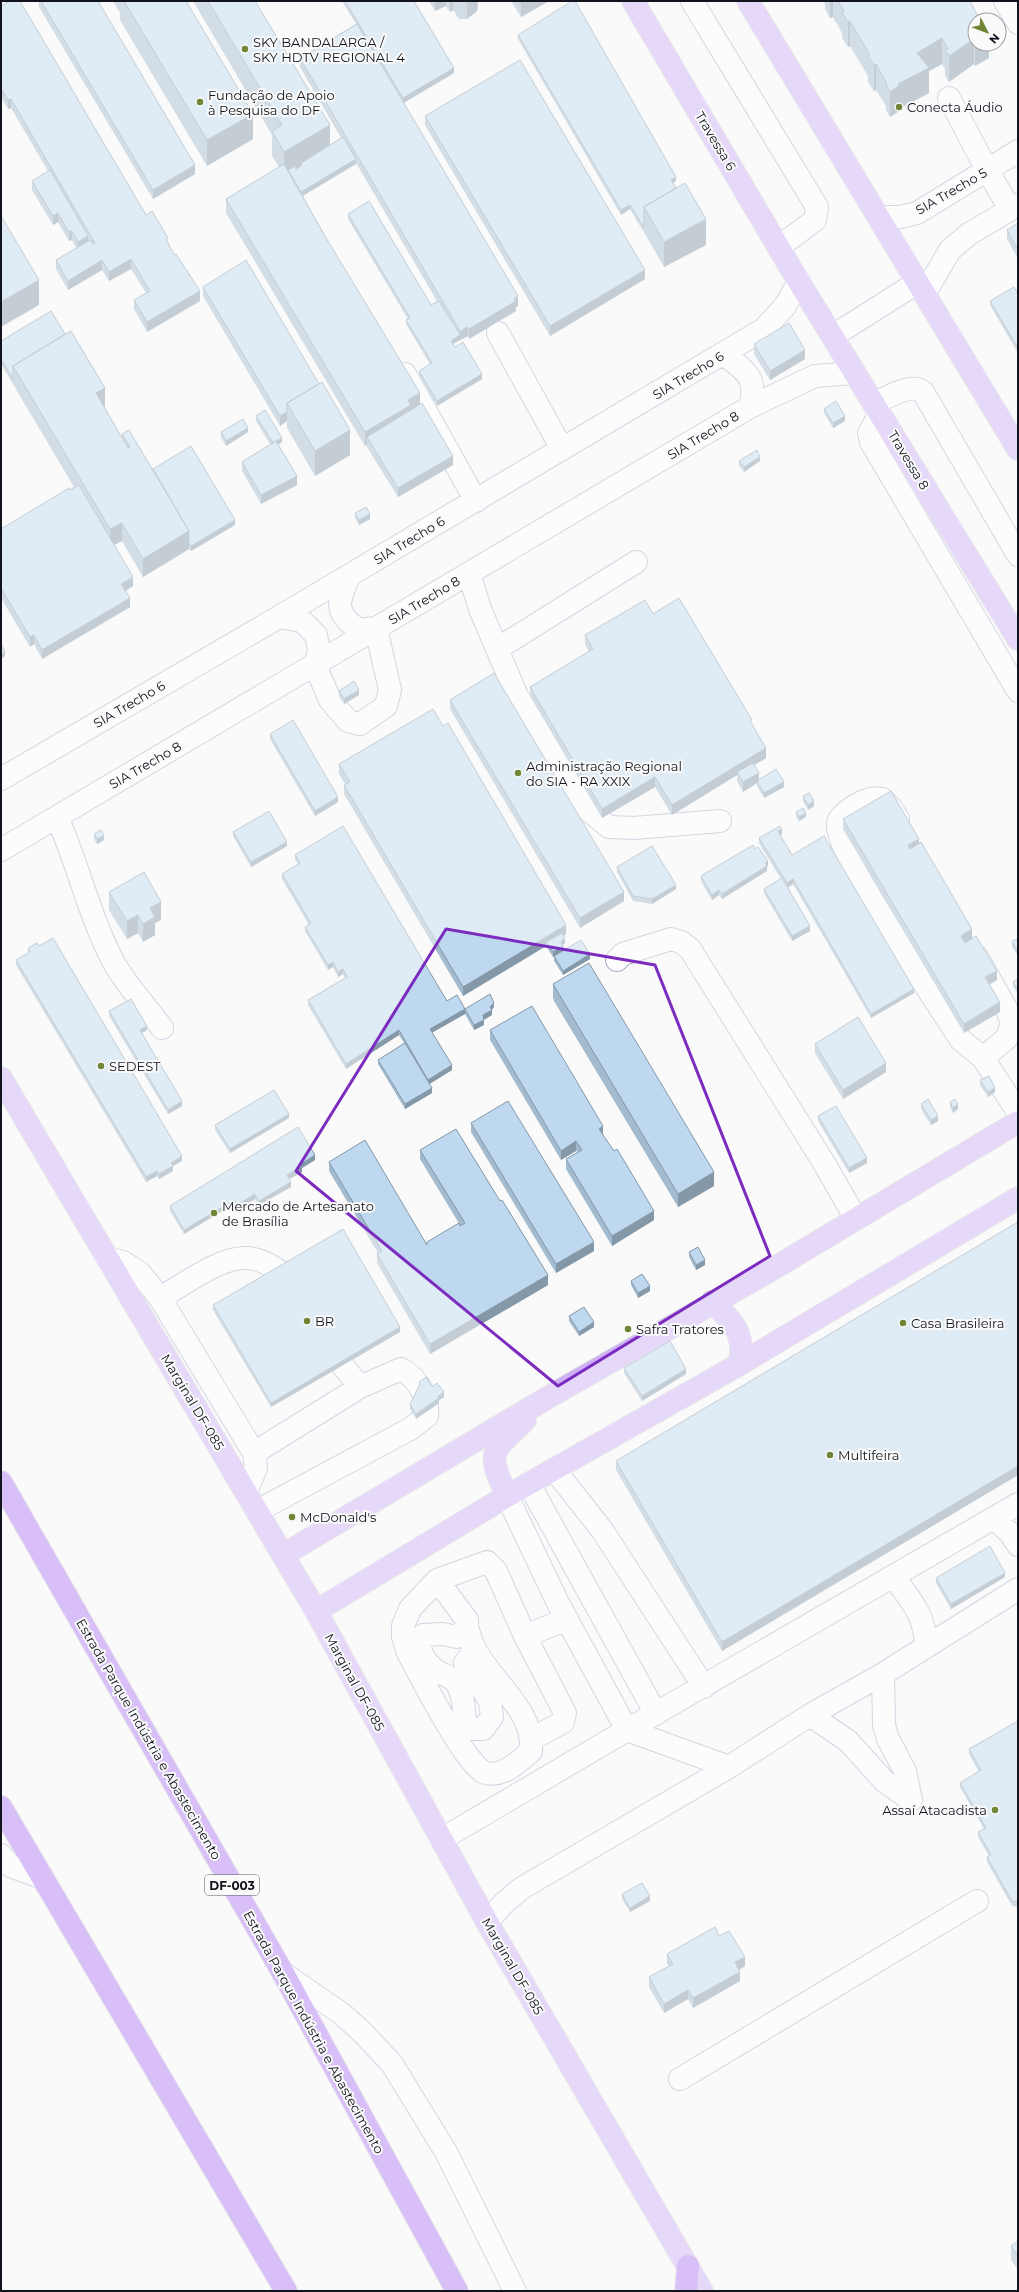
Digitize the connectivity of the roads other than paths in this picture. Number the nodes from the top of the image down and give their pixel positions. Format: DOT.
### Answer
graph roads {
  1 [pos="633,1"];
  2 [pos="692,1"];
  3 [pos="748,1"];
  4 [pos="1005,1"];
  5 [pos="1018,23"];
  6 [pos="949,98"];
  7 [pos="1018,152"];
  8 [pos="987,170"];
  9 [pos="1014,207"];
  10 [pos="879,217"];
  11 [pos="779,248"];
  12 [pos="799,282"];
  13 [pos="922,287"];
  14 [pos="498,333"];
  15 [pos="832,336"];
  16 [pos="393,354"];
  17 [pos="723,354"];
  18 [pos="855,373"];
  19 [pos="750,407"];
  20 [pos="878,408"];
  21 [pos="1018,449"];
  22 [pos="562,450"];
  23 [pos="476,500"];
  24 [pos="1018,555"];
  25 [pos="636,562"];
  26 [pos="469,573"];
  27 [pos="349,576"];
  28 [pos="279,617"];
  29 [pos="376,628"];
  30 [pos="1018,639"];
  31 [pos="497,649"];
  32 [pos="315,665"];
  33 [pos="1018,691"];
  34 [pos="1,779"];
  35 [pos="57,817"];
  36 [pos="720,820"];
  37 [pos="907,835"];
  38 [pos="1,850"];
  39 [pos="968,943"];
  40 [pos="617,960"];
  41 [pos="162,1028"];
  42 [pos="983,1058"];
  43 [pos="1,1078"];
  44 [pos="1018,1112"];
  45 [pos="1018,1122"];
  46 [pos="1018,1198"];
  47 [pos="856,1219"];
  48 [pos="108,1258"];
  49 [pos="284,1274"];
  50 [pos="160,1298"];
  51 [pos="712,1302"];
  52 [pos="740,1364"];
  53 [pos="343,1366"];
  54 [pos="360,1387"];
  55 [pos="547,1398"];
  56 [pos="254,1453"];
  57 [pos="1,1469"];
  58 [pos="554,1469"];
  59 [pos="1,1482"];
  60 [pos="529,1484"];
  61 [pos="246,1492"];
  62 [pos="507,1496"];
  63 [pos="1018,1504"];
  64 [pos="257,1511"];
  65 [pos="994,1518"];
  66 [pos="36,1543"];
  67 [pos="1018,1545"];
  68 [pos="283,1555"];
  69 [pos="893,1576"];
  70 [pos="437,1580"];
  71 [pos="1018,1590"];
  72 [pos="316,1611"];
  73 [pos="562,1611"];
  74 [pos="467,1628"];
  75 [pos="522,1630"];
  76 [pos="926,1648"];
  77 [pos="475,1649"];
  78 [pos="428,1674"];
  79 [pos="883,1674"];
  80 [pos="704,1686"];
  81 [pos="460,1693"];
  82 [pos="438,1707"];
  83 [pos="656,1714"];
  84 [pos="810,1715"];
  85 [pos="627,1730"];
  86 [pos="532,1739"];
  87 [pos="729,1767"];
  88 [pos="1,1807"];
  89 [pos="442,1839"];
  90 [pos="1,1855"];
  91 [pos="43,1878"];
  92 [pos="977,1901"];
  93 [pos="487,1922"];
  94 [pos="283,1972"];
  95 [pos="680,2079"];
  96 [pos="688,2266"];
  97 [pos="286,2291"];
  98 [pos="457,2291"];
  99 [pos="515,2291"];
  100 [pos="686,2291"];
  101 [pos="702,2291"];
  1 -- 11 [label="main road, Travessa 6"];
  2 -- 11 [label="street"];
  3 -- 10 [label="main road"];
  4 -- 5 [label="street"];
  6 -- 8 [label="street"];
  7 -- 8 [label="street, SIA Trecho 5"];
  8 -- 9 [label="street"];
  8 -- 10 [label="street, SIA Trecho 5"];
  9 -- 13 [label="street"];
  10 -- 13 [label="main road"];
  11 -- 12 [label="main road, Travessa 6"];
  12 -- 15 [label="main road, Travessa 8"];
  12 -- 17 [label="street, SIA Trecho 6"];
  13 -- 15 [label="street"];
  13 -- 21 [label="main road"];
  14 -- 22 [label="street"];
  15 -- 18 [label="main road, Travessa 8"];
  16 -- 23 [label="street"];
  17 -- 19 [label="street"];
  17 -- 22 [label="street, SIA Trecho 6"];
  18 -- 19 [label="street, SIA Trecho 8"];
  18 -- 20 [label="main road, Travessa 8"];
  19 -- 26 [label="street, SIA Trecho 8"];
  20 -- 24 [label="street"];
  20 -- 30 [label="main road, Travessa 8"];
  20 -- 33 [label="street"];
  22 -- 23 [label="street, SIA Trecho 6"];
  23 -- 27 [label="street, SIA Trecho 6"];
  25 -- 31 [label="street"];
  26 -- 29 [label="street, SIA Trecho 8"];
  26 -- 31 [label="street"];
  27 -- 28 [label="street, SIA Trecho 6"];
  27 -- 29 [label="street"];
  28 -- 32 [label="street"];
  28 -- 34 [label="street, SIA Trecho 6"];
  29 -- 32 [label="street, SIA Trecho 8"];
  29 -- 32 [label="street"];
  31 -- 36 [label="street"];
  32 -- 35 [label="street, SIA Trecho 8"];
  35 -- 38 [label="street, SIA Trecho 8"];
  35 -- 41 [label="street"];
  37 -- 42 [label="street"];
  39 -- 42 [label="street"];
  40 -- 47 [label="street"];
  42 -- 44 [label="street"];
  43 -- 48 [label="main road, Marginal DF-085"];
  45 -- 47 [label="main road"];
  46 -- 52 [label="main road"];
  47 -- 51 [label="main road"];
  48 -- 50 [label="street"];
  48 -- 61 [label="main road, Marginal DF-085"];
  49 -- 50 [label="street"];
  50 -- 56 [label="street"];
  51 -- 52 [label="main road"];
  51 -- 55 [label="main road"];
  52 -- 58 [label="main road"];
  53 -- 54 [label="street"];
  54 -- 56 [label="street"];
  54 -- 64 [label="street"];
  55 -- 62 [label="main road"];
  55 -- 68 [label="main road"];
  56 -- 61 [label="street"];
  57 -- 66 [label="highway"];
  58 -- 60 [label="main road"];
  58 -- 80 [label="street"];
  59 -- 66 [label="highway, Estrada Parque Indústria e Abastecimento / DF-003"];
  60 -- 62 [label="main road"];
  60 -- 83 [label="street"];
  61 -- 64 [label="main road, Marginal DF-085"];
  62 -- 72 [label="main road"];
  62 -- 73 [label="street"];
  63 -- 65 [label="street"];
  64 -- 68 [label="main road, Marginal DF-085"];
  65 -- 67 [label="street"];
  65 -- 69 [label="street"];
  66 -- 94 [label="highway, Estrada Parque Indústria e Abastecimento / DF-003"];
  68 -- 72 [label="main road, Marginal DF-085"];
  69 -- 76 [label="street"];
  69 -- 80 [label="street"];
  70 -- 74 [label="street"];
  70 -- 75 [label="street"];
  70 -- 78 [label="street"];
  71 -- 76 [label="street"];
  72 -- 89 [label="main road, Marginal DF-085"];
  73 -- 75 [label="street"];
  73 -- 85 [label="street"];
  74 -- 77 [label="street"];
  74 -- 78 [label="street"];
  75 -- 86 [label="street"];
  76 -- 79 [label="street"];
  77 -- 81 [label="street"];
  77 -- 86 [label="street"];
  78 -- 81 [label="street"];
  78 -- 82 [label="street"];
  79 -- 84 [label="street"];
  79 -- 84 [label="street"];
  80 -- 83 [label="street"];
  81 -- 82 [label="street"];
  82 -- 86 [label="street"];
  83 -- 85 [label="street"];
  84 -- 87 [label="street"];
  85 -- 87 [label="street"];
  85 -- 89 [label="street"];
  87 -- 93 [label="street"];
  88 -- 91 [label="highway"];
  89 -- 93 [label="main road, Marginal DF-085"];
  90 -- 91 [label="street"];
  91 -- 97 [label="highway"];
  92 -- 95 [label="street"];
  93 -- 96 [label="main road, Marginal DF-085"];
  94 -- 98 [label="highway, Estrada Parque Indústria e Abastecimento / DF-003"];
  94 -- 99 [label="street"];
  96 -- 100 [label="highway"];
  96 -- 101 [label="main road, Marginal DF-085"];
}
